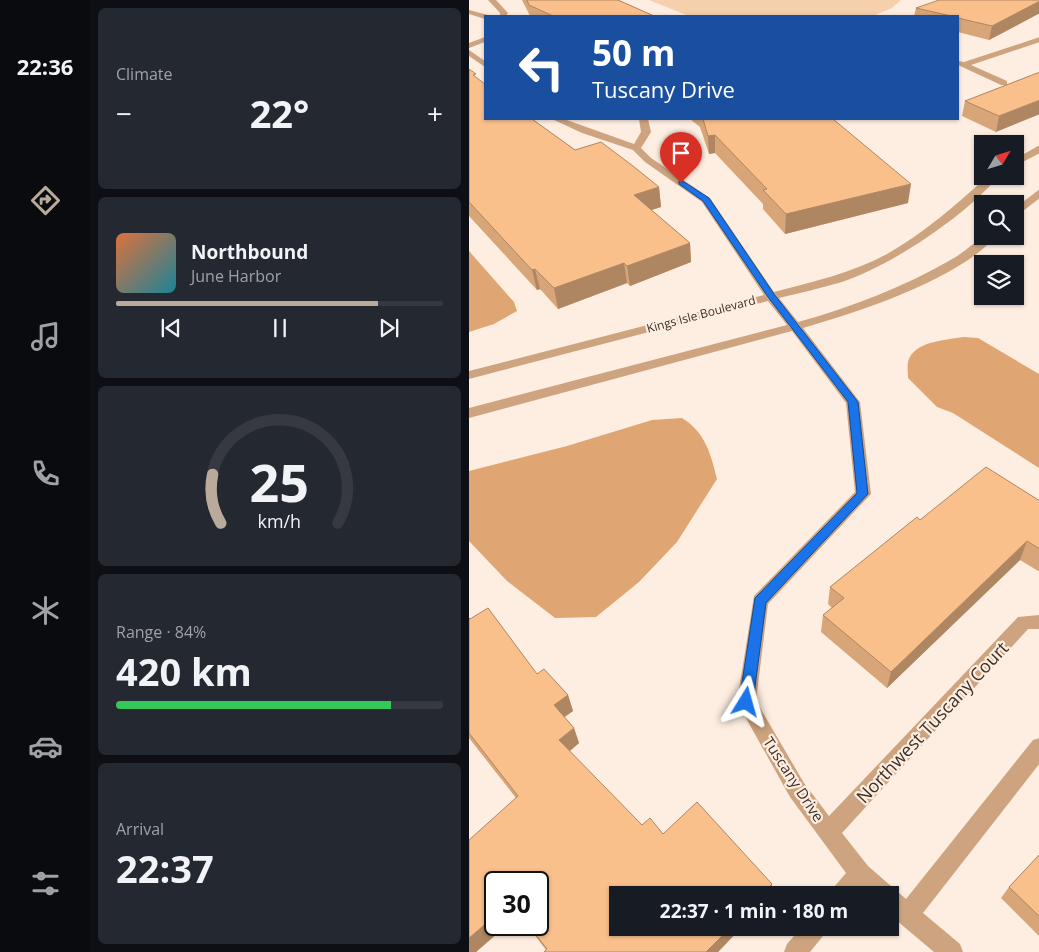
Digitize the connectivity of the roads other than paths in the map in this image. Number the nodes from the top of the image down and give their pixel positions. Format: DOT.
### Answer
graph roads {
  1 [pos="492,0"];
  2 [pos="469,12"];
  3 [pos="503,15"];
  4 [pos="484,17"];
  5 [pos="484,39"];
  6 [pos="1039,39"];
  7 [pos="469,46"];
  8 [pos="469,52"];
  9 [pos="484,64"];
  10 [pos="960,64"];
  11 [pos="1004,83"];
  12 [pos="559,120"];
  13 [pos="644,120"];
  14 [pos="636,148"];
  15 [pos="1039,148"];
  16 [pos="1024,157"];
  17 [pos="984,185"];
  18 [pos="1039,192"];
  19 [pos="1024,206"];
  20 [pos="978,245"];
  21 [pos="771,296"];
  22 [pos="795,327"];
  23 [pos="469,375"];
  24 [pos="469,413"];
  25 [pos="1039,622"];
  26 [pos="1039,747"];
  27 [pos="829,832"];
  28 [pos="859,874"];
  29 [pos="849,886"];
  30 [pos="874,886"];
  31 [pos="899,907"];
  32 [pos="908,914"];
  33 [pos="808,936"];
  34 [pos="948,951"];
  35 [pos="795,952"];
  1 -- 3 [label="street"];
  2 -- 4 [label="street"];
  5 -- 7 [label="street"];
  6 -- 10 [label="street"];
  8 -- 9 [label="street"];
  10 -- 11 [label="street"];
  12 -- 14 [label="street"];
  13 -- 14 [label="street"];
  14 -- 21 [label="street, Tuscany Drive"];
  15 -- 16 [label="street"];
  17 -- 21 [label="street, Kings Isle Boulevard"];
  18 -- 19 [label="street"];
  20 -- 22 [label="street"];
  21 -- 22 [label="street, Tuscany Drive"];
  21 -- 23 [label="street, Kings Isle Boulevard"];
  22 -- 24 [label="street"];
  22 -- 27 [label="street, Tuscany Drive"];
  25 -- 27 [label="street, Northwest Tuscany Court"];
  26 -- 32 [label="street"];
  27 -- 28 [label="street, Tuscany Drive"];
  28 -- 29 [label="street"];
  28 -- 30 [label="street, Tuscany Drive"];
  31 -- 32 [label="street"];
  32 -- 34 [label="street"];
  33 -- 35 [label="street"];
}
